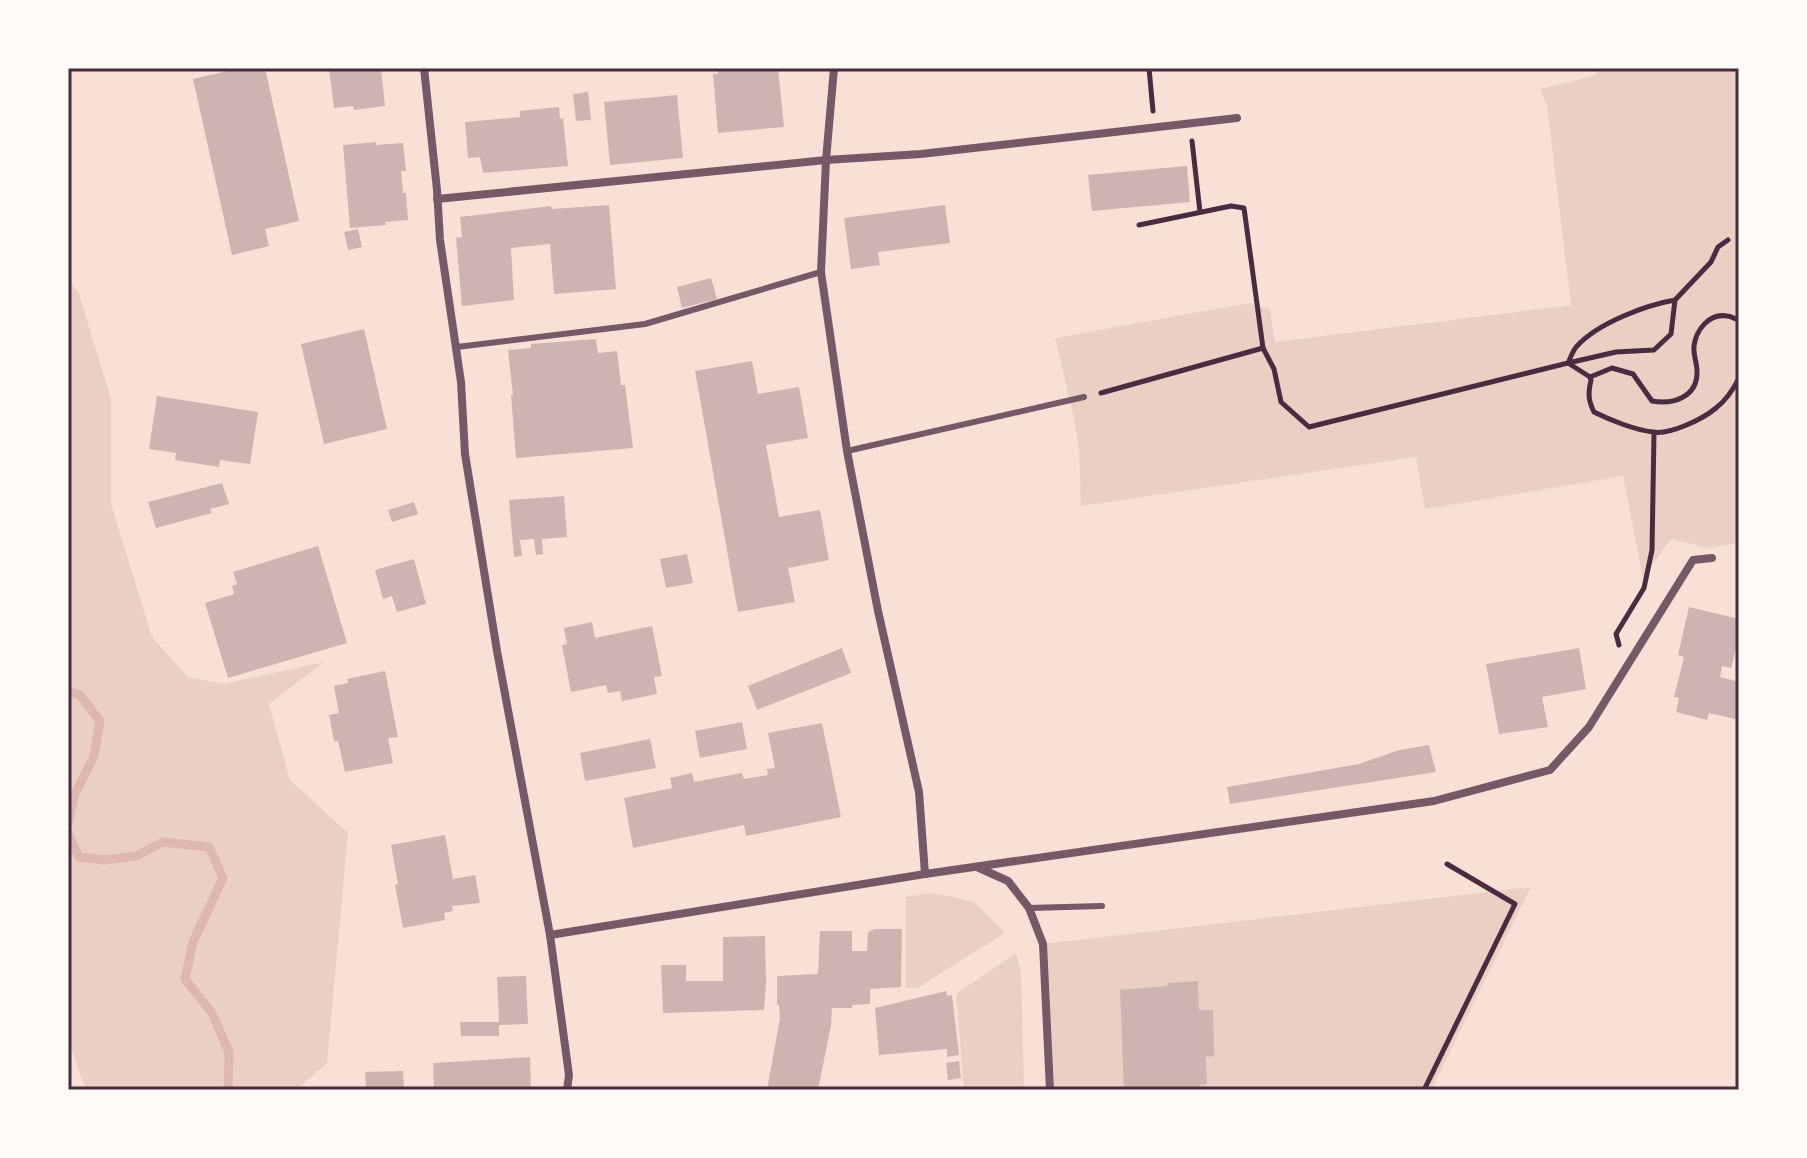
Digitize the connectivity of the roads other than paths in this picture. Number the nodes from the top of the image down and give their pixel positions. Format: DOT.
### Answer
graph roads {
  1 [pos="424,68"];
  2 [pos="834,68"];
  3 [pos="1237,118"];
  4 [pos="826,160"];
  5 [pos="437,199"];
  6 [pos="821,272"];
  7 [pos="457,347"];
  8 [pos="1084,397"];
  9 [pos="847,451"];
  10 [pos="1712,558"];
  11 [pos="976,867"];
  12 [pos="925,874"];
  13 [pos="1102,906"];
  14 [pos="1029,908"];
  15 [pos="550,935"];
  16 [pos="567,1090"];
  17 [pos="1050,1090"];
  1 -- 5 [label="street"];
  2 -- 4 [label="street"];
  3 -- 4 [label="street"];
  4 -- 5 [label="street"];
  4 -- 6 [label="street"];
  5 -- 7 [label="street"];
  6 -- 7 [label="lane"];
  6 -- 9 [label="street"];
  7 -- 15 [label="street"];
  8 -- 9 [label="lane"];
  9 -- 12 [label="street"];
  10 -- 11 [label="street"];
  11 -- 12 [label="street"];
  11 -- 14 [label="street"];
  12 -- 15 [label="street"];
  13 -- 14 [label="lane"];
  14 -- 17 [label="street"];
  15 -- 16 [label="street"];
}
